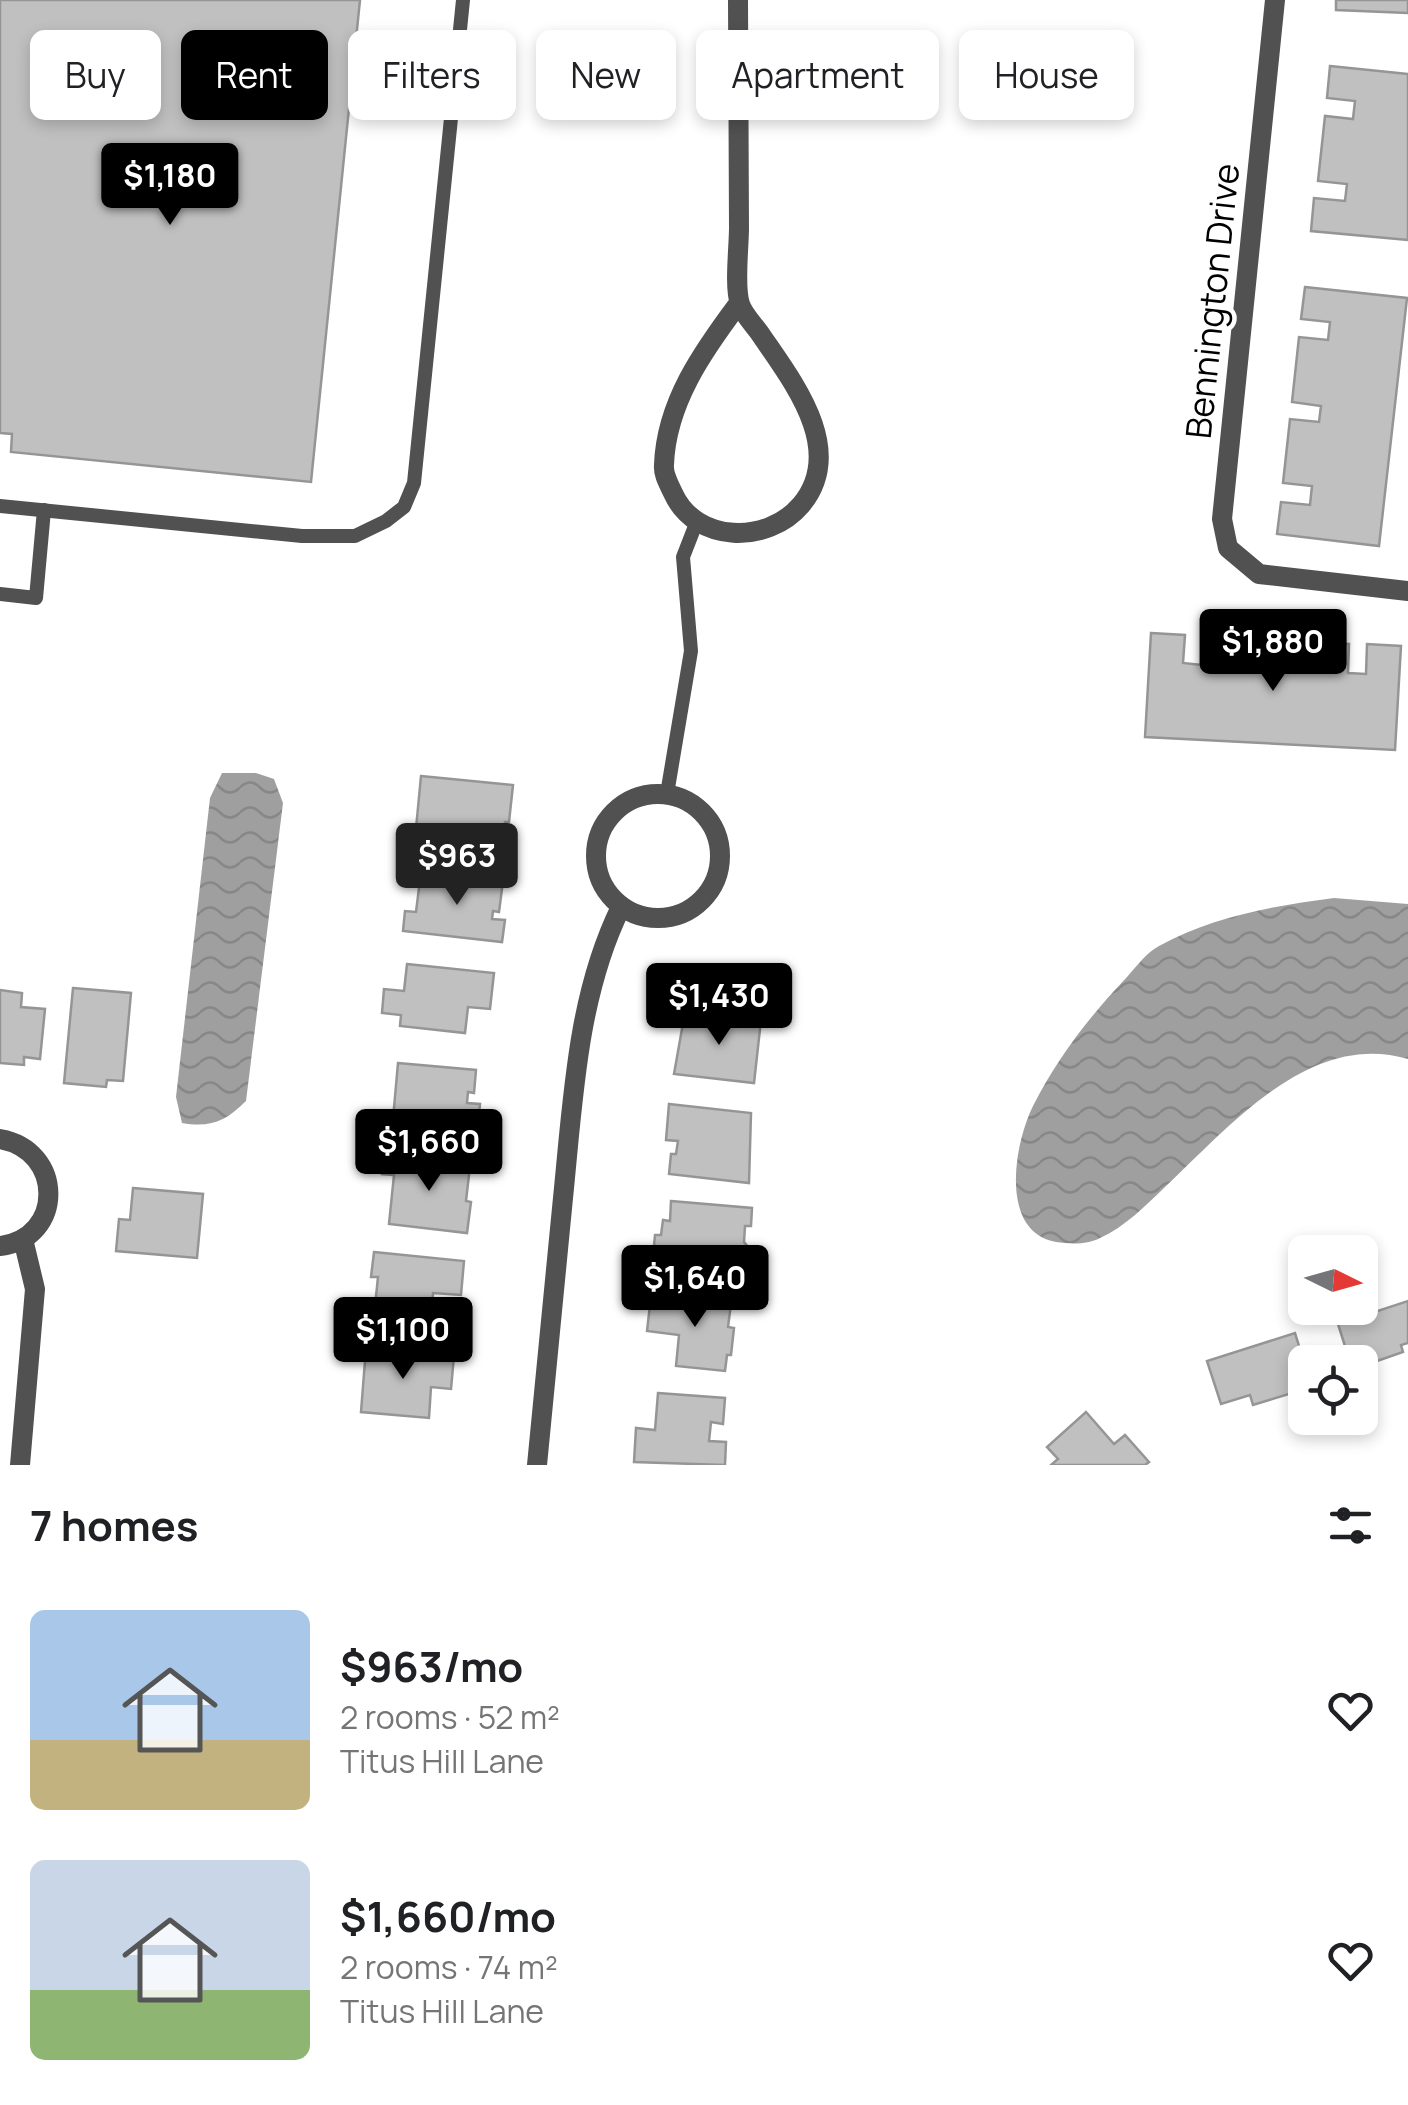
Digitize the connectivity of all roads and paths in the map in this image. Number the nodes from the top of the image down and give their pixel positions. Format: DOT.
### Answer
graph roads {
  1 [pos="463,0"];
  2 [pos="738,0"];
  3 [pos="1275,0"];
  4 [pos="739,303"];
  5 [pos="0,506"];
  6 [pos="44,510"];
  7 [pos="697,522"];
  8 [pos="1408,591"];
  9 [pos="0,594"];
  10 [pos="667,794"];
  11 [pos="621,907"];
  12 [pos="0,1138"];
  13 [pos="23,1239"];
  14 [pos="0,1246"];
  15 [pos="20,1465"];
  16 [pos="538,1465"];
  1 -- 6 [label="lane"];
  2 -- 4 [label="street"];
  3 -- 8 [label="street, Bennington Drive"];
  4 -- 7 [label="street"];
  4 -- 7 [label="street"];
  5 -- 6 [label="lane"];
  6 -- 9 [label="lane"];
  7 -- 10 [label="lane"];
  10 -- 11 [label="street"];
  10 -- 11 [label="street"];
  11 -- 16 [label="street"];
  12 -- 13 [label="street"];
  13 -- 14 [label="street"];
  13 -- 15 [label="street"];
}
